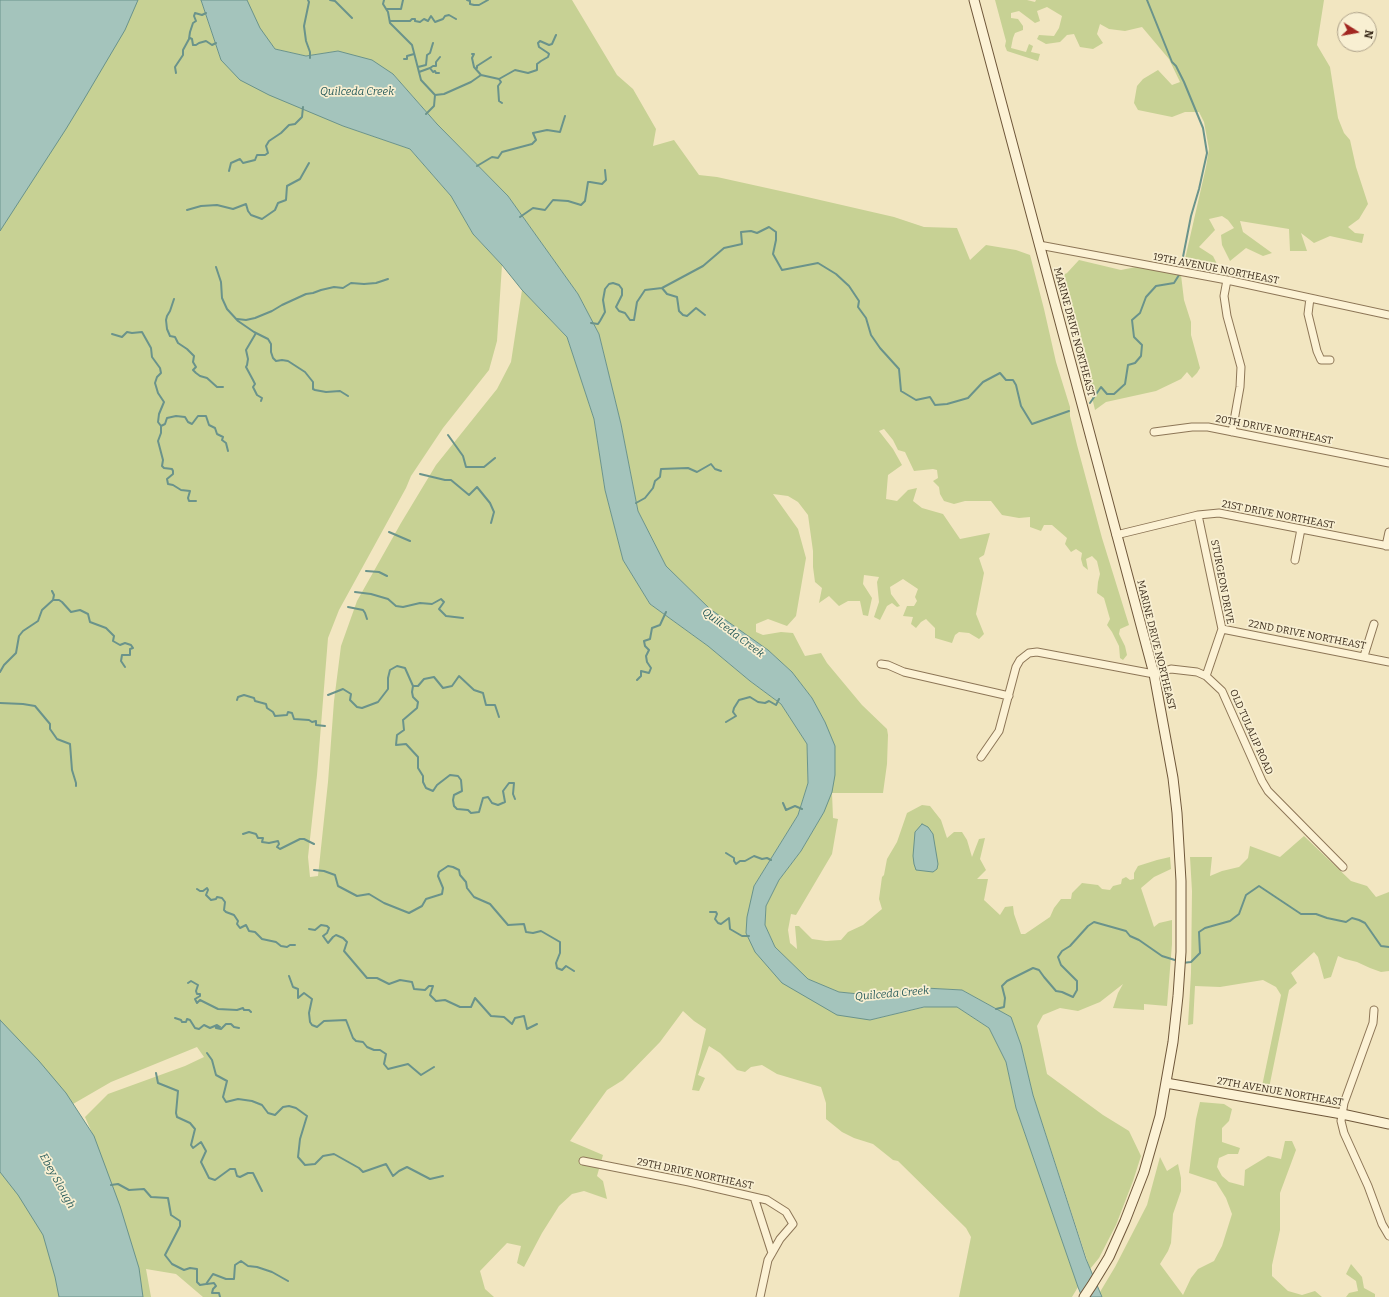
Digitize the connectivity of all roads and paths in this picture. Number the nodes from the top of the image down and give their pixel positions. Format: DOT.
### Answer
graph roads {
  1 [pos="974,0"];
  2 [pos="1039,245"];
  3 [pos="1227,280"];
  4 [pos="1310,298"];
  5 [pos="1389,316"];
  6 [pos="1330,360"];
  7 [pos="1154,432"];
  8 [pos="1232,432"];
  9 [pos="1389,463"];
  10 [pos="1198,515"];
  11 [pos="1301,529"];
  12 [pos="1389,532"];
  13 [pos="1116,535"];
  14 [pos="1388,546"];
  15 [pos="1294,560"];
  16 [pos="1374,624"];
  17 [pos="1222,629"];
  18 [pos="1364,656"];
  19 [pos="1389,662"];
  20 [pos="881,664"];
  21 [pos="1154,674"];
  22 [pos="1206,676"];
  23 [pos="1009,696"];
  24 [pos="981,757"];
  25 [pos="1343,867"];
  26 [pos="1374,1010"];
  27 [pos="1166,1083"];
  28 [pos="1342,1114"];
  29 [pos="1389,1124"];
  30 [pos="583,1161"];
  31 [pos="754,1197"];
  32 [pos="1389,1236"];
  33 [pos="772,1252"];
  34 [pos="760,1297"];
  35 [pos="1084,1297"];
  1 -- 2 [label="main road, MARINE DRIVE NORTHEAST"];
  2 -- 3 [label="street, 19TH AVENUE NORTHEAST"];
  2 -- 13 [label="main road, MARINE DRIVE NORTHEAST"];
  3 -- 4 [label="street, 19TH AVENUE NORTHEAST"];
  3 -- 8 [label="street"];
  4 -- 5 [label="street, 19TH AVENUE NORTHEAST"];
  4 -- 6 [label="street"];
  7 -- 8 [label="street, 20TH DRIVE NORTHEAST"];
  8 -- 9 [label="street, 20TH DRIVE NORTHEAST"];
  10 -- 11 [label="street, 21ST DRIVE NORTHEAST"];
  10 -- 13 [label="street, 21ST DRIVE NORTHEAST"];
  10 -- 17 [label="street, STURGEON DRIVE"];
  11 -- 14 [label="street, 21ST DRIVE NORTHEAST"];
  11 -- 15 [label="street"];
  12 -- 14 [label="street"];
  13 -- 21 [label="main road, MARINE DRIVE NORTHEAST"];
  16 -- 18 [label="street"];
  17 -- 18 [label="street, 22ND DRIVE NORTHEAST"];
  17 -- 22 [label="street, STURGEON DRIVE"];
  18 -- 19 [label="street, 22ND DRIVE NORTHEAST"];
  20 -- 23 [label="street"];
  21 -- 22 [label="street"];
  21 -- 23 [label="street"];
  21 -- 27 [label="main road, MARINE DRIVE NORTHEAST"];
  22 -- 25 [label="street, OLD TULALIP ROAD"];
  23 -- 24 [label="street"];
  26 -- 28 [label="street"];
  27 -- 28 [label="main road, 27TH AVENUE NORTHEAST"];
  27 -- 35 [label="main road, MARINE DRIVE NORTHEAST"];
  28 -- 29 [label="main road, 27TH AVENUE NORTHEAST"];
  28 -- 32 [label="street"];
  30 -- 31 [label="street, 29TH DRIVE NORTHEAST"];
  31 -- 33 [label="street"];
  31 -- 33 [label="street, 29TH DRIVE NORTHEAST"];
  33 -- 34 [label="street"];
}
